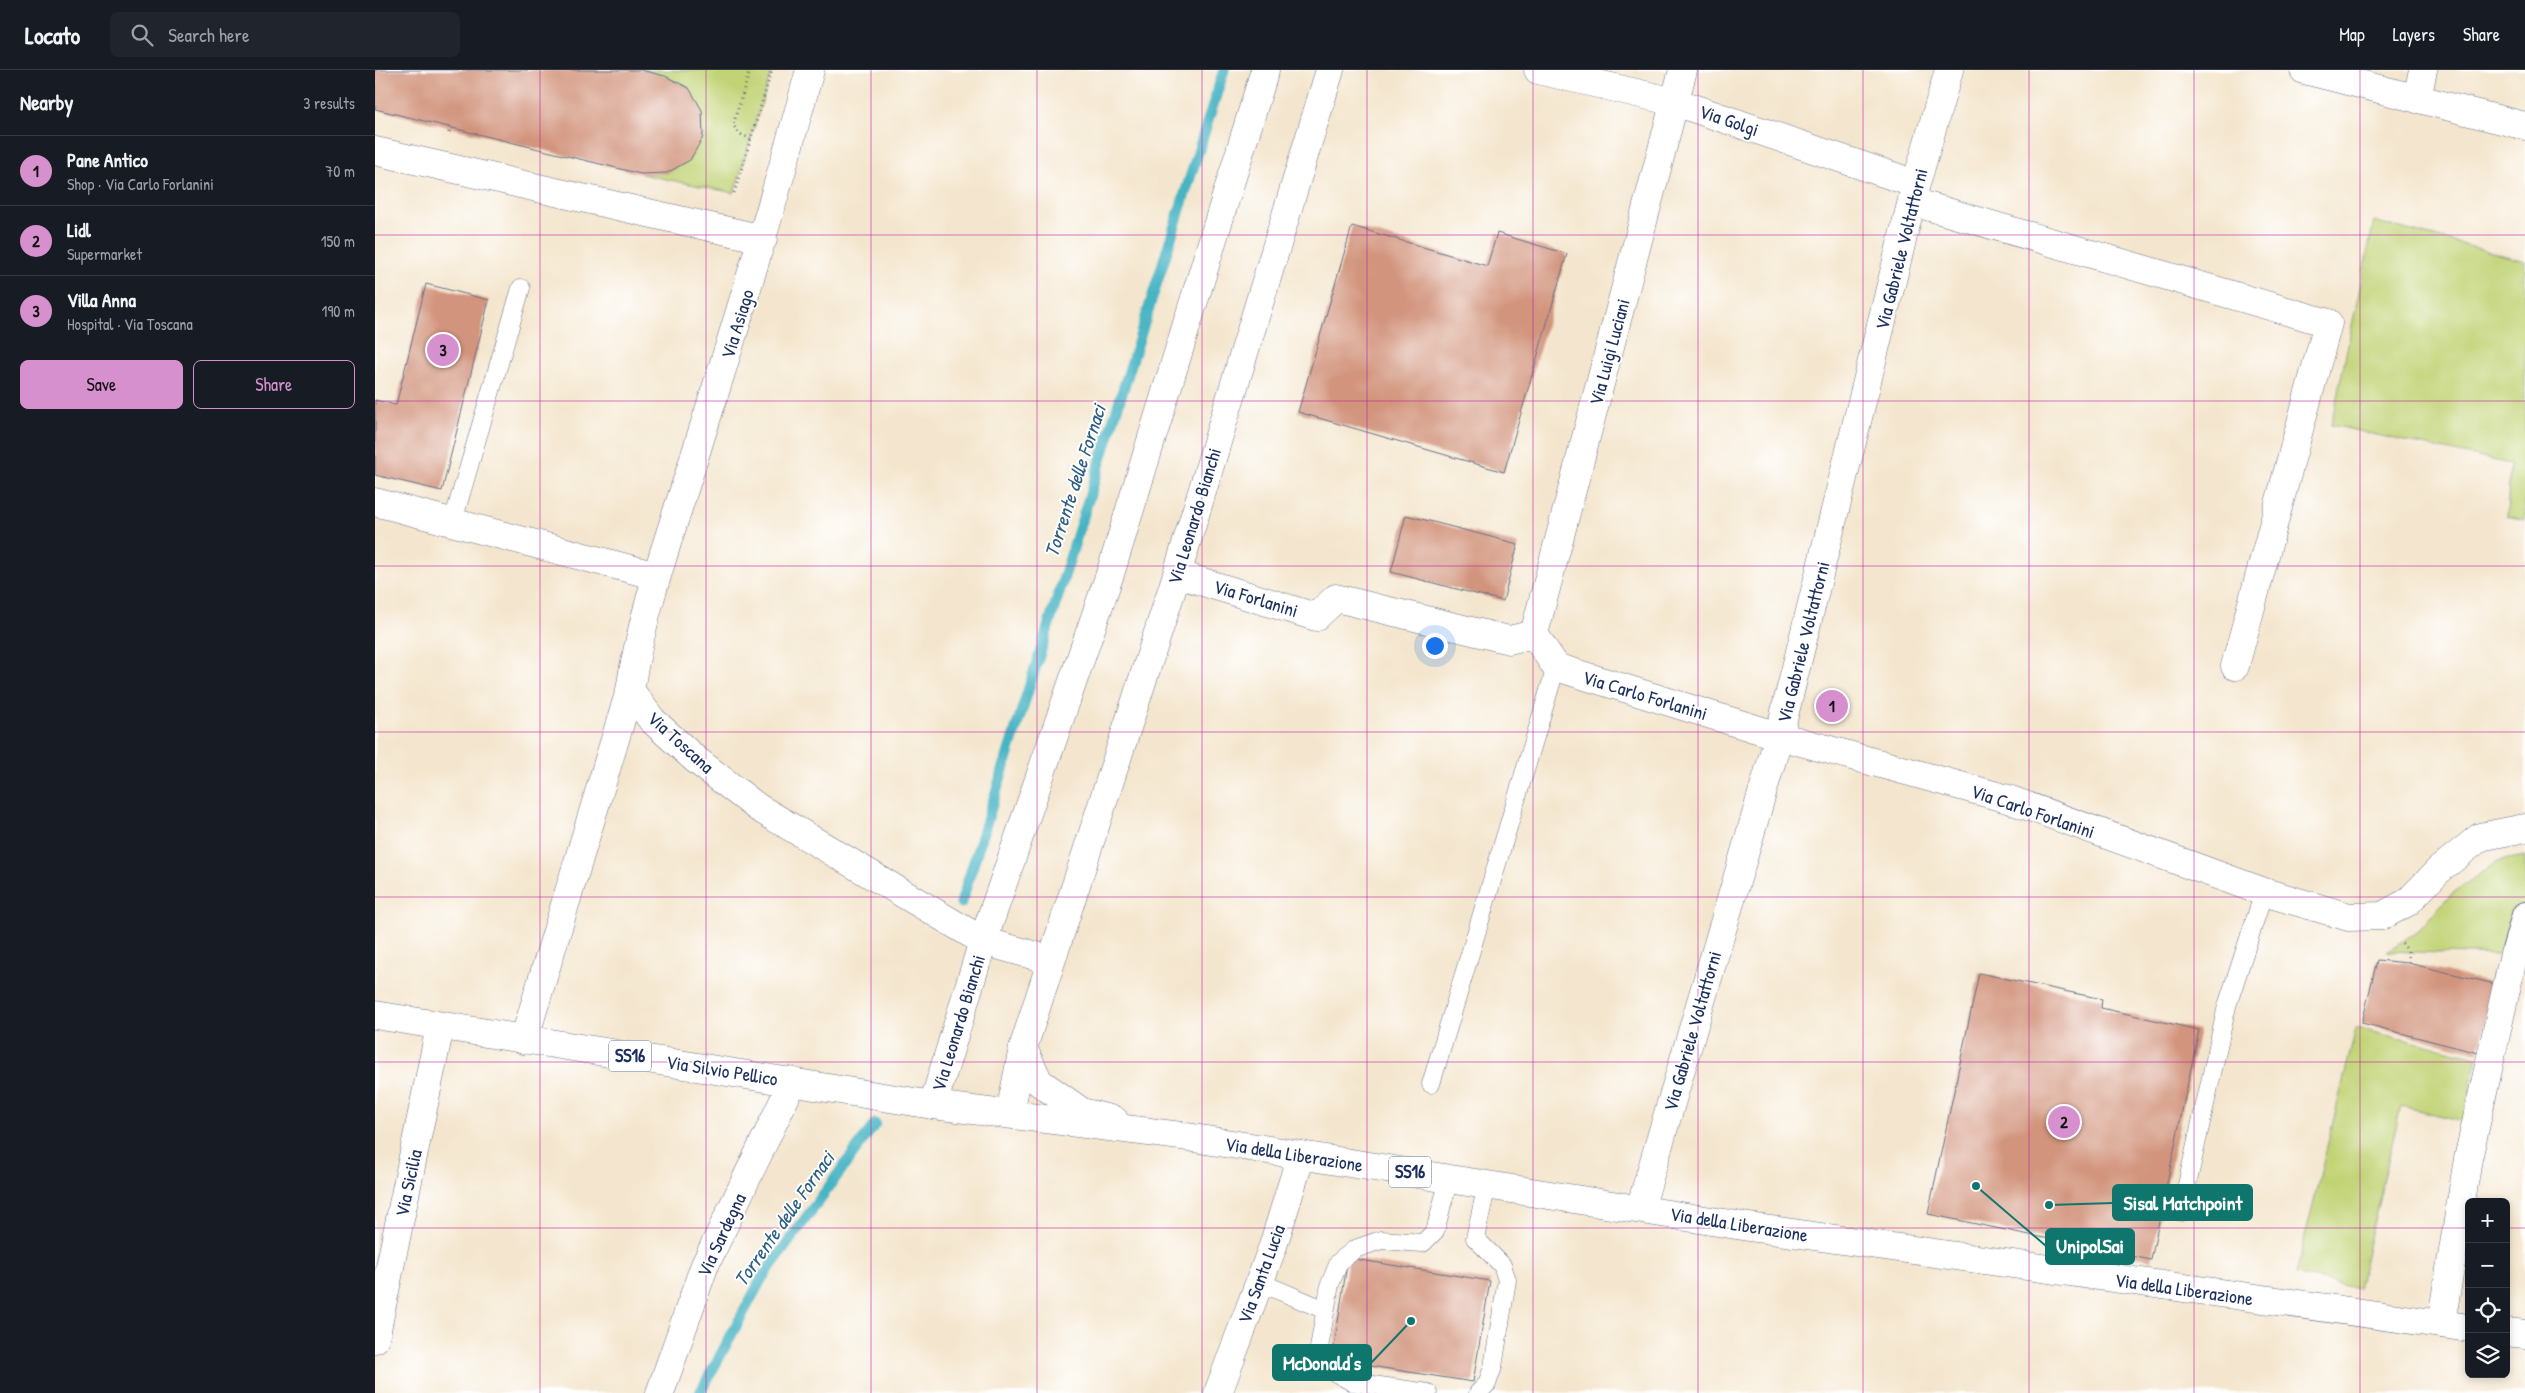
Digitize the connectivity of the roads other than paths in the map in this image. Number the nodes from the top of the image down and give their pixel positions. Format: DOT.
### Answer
graph roads {
  1 [pos="811,70"];
  2 [pos="1265,70"];
  3 [pos="1330,70"];
  4 [pos="1538,70"];
  5 [pos="1683,70"];
  6 [pos="1949,70"];
  7 [pos="2304,70"];
  8 [pos="2423,70"];
  9 [pos="2417,99"];
  10 [pos="1675,102"];
  11 [pos="2525,126"];
  12 [pos="375,151"];
  13 [pos="1914,193"];
  14 [pos="763,239"];
  15 [pos="521,288"];
  16 [pos="375,502"];
  17 [pos="453,522"];
  18 [pos="1177,574"];
  19 [pos="657,576"];
  20 [pos="1534,634"];
  21 [pos="2235,666"];
  22 [pos="1556,667"];
  23 [pos="630,690"];
  24 [pos="1779,736"];
  25 [pos="2525,828"];
  26 [pos="2264,892"];
  27 [pos="2525,915"];
  28 [pos="983,941"];
  29 [pos="2514,954"];
  30 [pos="1050,960"];
  31 [pos="375,1015"];
  32 [pos="440,1027"];
  33 [pos="524,1040"];
  34 [pos="1023,1048"];
  35 [pos="790,1081"];
  36 [pos="1431,1084"];
  37 [pos="933,1105"];
  38 [pos="1010,1113"];
  39 [pos="1181,1136"];
  40 [pos="1301,1154"];
  41 [pos="1449,1179"];
  42 [pos="1487,1185"];
  43 [pos="1640,1209"];
  44 [pos="2181,1212"];
  45 [pos="1259,1282"];
  46 [pos="1325,1310"];
  47 [pos="2441,1324"];
  48 [pos="2465,1327"];
  49 [pos="2510,1332"];
  50 [pos="2525,1334"];
  51 [pos="375,1339"];
  52 [pos="660,1393"];
  53 [pos="1219,1393"];
  54 [pos="1428,1393"];
  55 [pos="1478,1393"];
  1 -- 14 [label="street, Via Asiago"];
  2 -- 28 [label="street, Via Leonardo Bianchi"];
  3 -- 18 [label="street, Via Leonardo Bianchi"];
  4 -- 10 [label="street, Via Golgi"];
  5 -- 10 [label="street, Via Luigi Luciani"];
  6 -- 13 [label="street, Via Gabriele Voltattorni"];
  7 -- 9 [label="street"];
  8 -- 9 [label="street"];
  9 -- 11 [label="street"];
  10 -- 13 [label="street, Via Golgi"];
  10 -- 20 [label="street, Via Luigi Luciani"];
  12 -- 14 [label="street"];
  13 -- 21 [label="street, Via Golgi"];
  13 -- 24 [label="street, Via Gabriele Voltattorni"];
  14 -- 19 [label="street, Via Asiago"];
  15 -- 17 [label="lane"];
  16 -- 17 [label="street"];
  17 -- 19 [label="street"];
  18 -- 20 [label="street, Via Forlanini"];
  18 -- 30 [label="street, Via Leonardo Bianchi"];
  19 -- 23 [label="street"];
  20 -- 22 [label="street"];
  22 -- 24 [label="street, Via Carlo Forlanini"];
  22 -- 36 [label="lane"];
  23 -- 28 [label="street, Via Toscana"];
  23 -- 33 [label="street"];
  24 -- 26 [label="street, Via Carlo Forlanini"];
  24 -- 43 [label="street, Via Gabriele Voltattorni"];
  25 -- 26 [label="street, Via Carlo Forlanini"];
  26 -- 44 [label="lane"];
  27 -- 29 [label="street"];
  28 -- 30 [label="street, Via Leonardo Bianchi"];
  28 -- 37 [label="street, Via Leonardo Bianchi"];
  29 -- 47 [label="street"];
  30 -- 34 [label="street, Via Leonardo Bianchi"];
  31 -- 32 [label="street, Via Silvio Pellico / SS16"];
  32 -- 33 [label="street, Via Silvio Pellico / SS16"];
  32 -- 51 [label="street, Via Sicilia"];
  33 -- 35 [label="street, Via Silvio Pellico / SS16"];
  34 -- 38 [label="street, Via Leonardo Bianchi"];
  34 -- 39 [label="street"];
  35 -- 37 [label="street, Via Silvio Pellico / SS16"];
  35 -- 52 [label="street, Via Sardegna"];
  37 -- 38 [label="street, Via Silvio Pellico / SS16"];
  38 -- 39 [label="street, Via della Liberazione / SS16"];
  39 -- 40 [label="street, Via della Liberazione / SS16"];
  40 -- 41 [label="street, Via della Liberazione / SS16"];
  40 -- 45 [label="street, Via Santa Lucia"];
  41 -- 42 [label="street, Via della Liberazione / SS16"];
  41 -- 46 [label="lane"];
  42 -- 43 [label="street, Via della Liberazione / SS16"];
  42 -- 55 [label="lane"];
  43 -- 47 [label="street, Via della Liberazione / SS16"];
  45 -- 46 [label="lane"];
  45 -- 53 [label="street, Via Santa Lucia"];
  46 -- 54 [label="lane"];
  47 -- 48 [label="street, Via della Liberazione / SS16"];
  49 -- 50 [label="street"];
}
